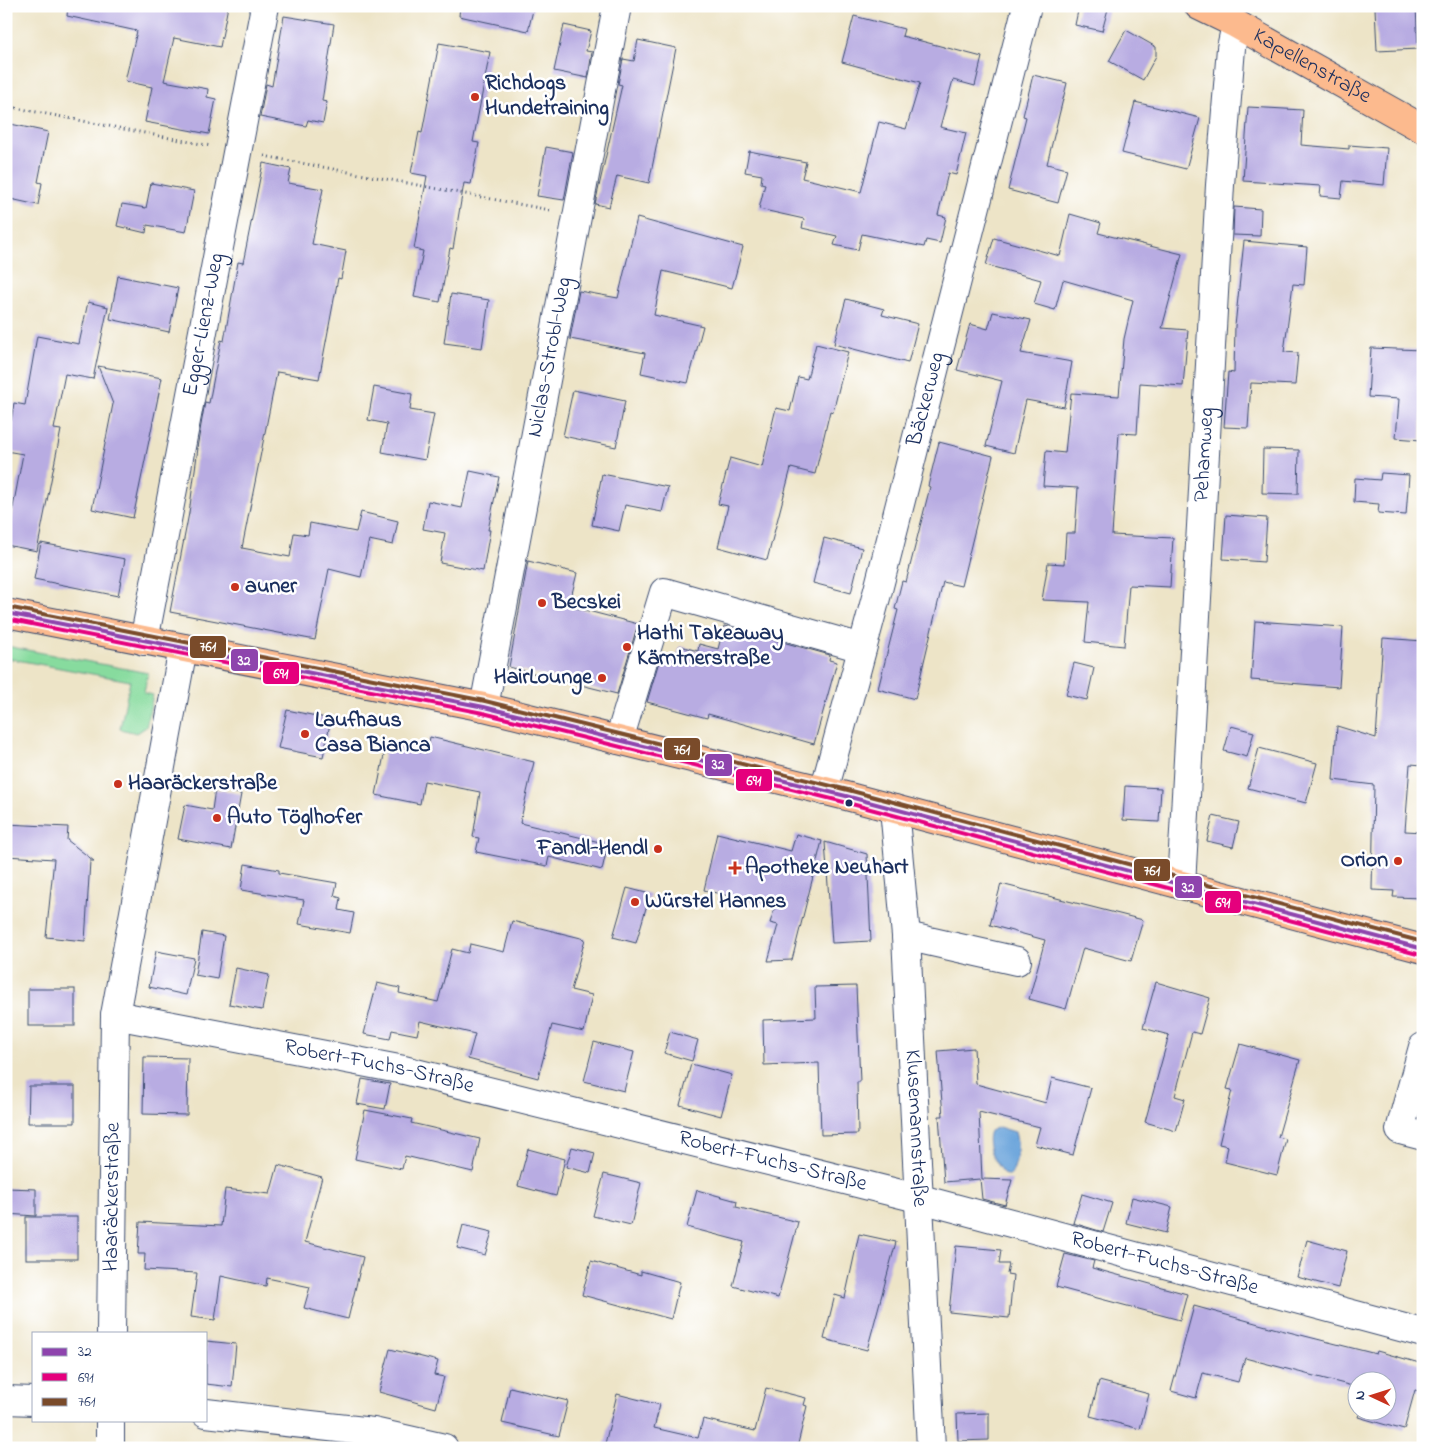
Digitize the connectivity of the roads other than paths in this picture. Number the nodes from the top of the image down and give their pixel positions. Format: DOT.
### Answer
graph roads {
  1 [pos="265,6"];
  2 [pos="617,6"];
  3 [pos="1027,6"];
  4 [pos="1199,6"];
  5 [pos="1236,24"];
  6 [pos="1423,129"];
  7 [pos="6,614"];
  8 [pos="144,641"];
  9 [pos="183,648"];
  10 [pos="862,648"];
  11 [pos="484,707"];
  12 [pos="619,740"];
  13 [pos="824,791"];
  14 [pos="894,809"];
  15 [pos="1181,885"];
  16 [pos="906,936"];
  17 [pos="1423,949"];
  18 [pos="1017,961"];
  19 [pos="115,1015"];
  20 [pos="1423,1047"];
  21 [pos="1423,1136"];
  22 [pos="917,1198"];
  23 [pos="111,1332"];
  24 [pos="1423,1333"];
  25 [pos="6,1400"];
  26 [pos="32,1401"];
  27 [pos="208,1413"];
  28 [pos="110,1422"];
  29 [pos="110,1448"];
  30 [pos="444,1448"];
  31 [pos="931,1448"];
  1 -- 8 [label="street, Egger-Lienz-Weg"];
  2 -- 11 [label="street, Niclas-Strobl-Weg"];
  3 -- 10 [label="street, Bäckerweg"];
  4 -- 5 [label="main road, Kapellenstraße"];
  5 -- 6 [label="main road, Kapellenstraße"];
  5 -- 15 [label="street, Pehamweg"];
  7 -- 8 [label="main road"];
  8 -- 9 [label="main road"];
  9 -- 11 [label="main road"];
  9 -- 19 [label="street, Haaräckerstraße"];
  10 -- 12 [label="street"];
  10 -- 13 [label="street, Bäckerweg"];
  11 -- 12 [label="main road"];
  12 -- 13 [label="main road"];
  13 -- 14 [label="main road"];
  14 -- 15 [label="main road"];
  14 -- 16 [label="street, Klusemannstraße"];
  15 -- 17 [label="main road"];
  16 -- 18 [label="street"];
  16 -- 22 [label="street, Klusemannstraße"];
  19 -- 22 [label="street, Robert-Fuchs-Straße"];
  19 -- 23 [label="street, Haaräckerstraße"];
  20 -- 21 [label="street"];
  22 -- 24 [label="street, Robert-Fuchs-Straße"];
  22 -- 31 [label="street, Klusemannstraße"];
  25 -- 26 [label="street"];
  27 -- 30 [label="street"];
  28 -- 29 [label="street"];
}
